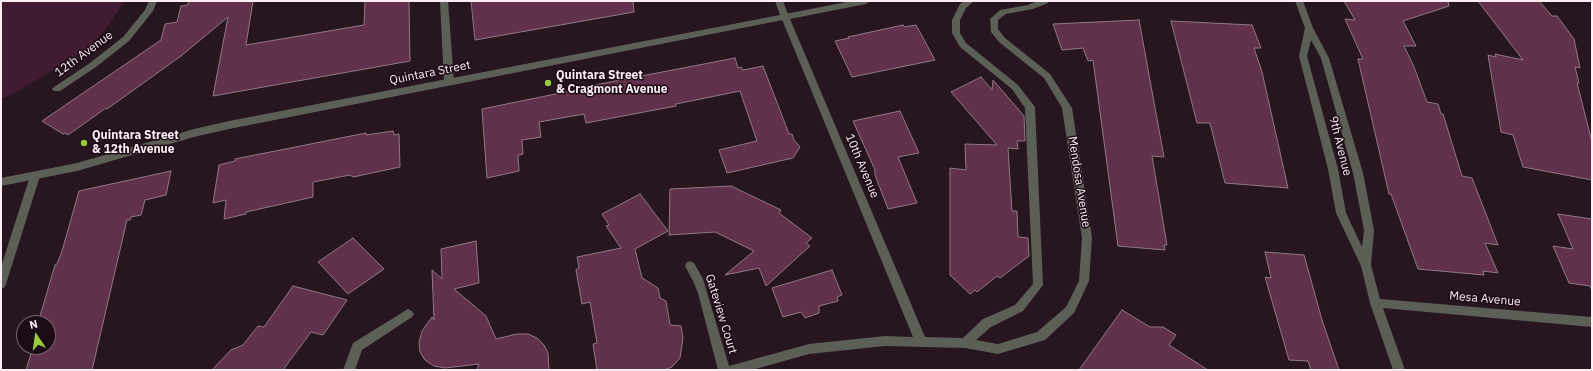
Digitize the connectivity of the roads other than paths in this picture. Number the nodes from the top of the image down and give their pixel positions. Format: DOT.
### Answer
graph roads {
  1 [pos="153,1"];
  2 [pos="444,1"];
  3 [pos="779,1"];
  4 [pos="866,1"];
  5 [pos="970,1"];
  6 [pos="1045,1"];
  7 [pos="1299,1"];
  8 [pos="785,17"];
  9 [pos="1309,28"];
  10 [pos="449,82"];
  11 [pos="57,89"];
  12 [pos="35,176"];
  13 [pos="1,182"];
  14 [pos="690,266"];
  15 [pos="1366,266"];
  16 [pos="1,284"];
  17 [pos="1376,303"];
  18 [pos="408,314"];
  19 [pos="1592,322"];
  20 [pos="921,341"];
  21 [pos="965,342"];
  22 [pos="349,370"];
  23 [pos="724,370"];
  24 [pos="733,370"];
  25 [pos="1399,370"];
  1 -- 11 [label="street, 12th Avenue"];
  2 -- 10 [label="street"];
  3 -- 8 [label="street, 10th Avenue"];
  4 -- 8 [label="street, Quintara Street"];
  5 -- 21 [label="street"];
  6 -- 21 [label="street, Mendosa Avenue"];
  7 -- 9 [label="street, 9th Avenue"];
  8 -- 10 [label="street, Quintara Street"];
  8 -- 20 [label="street, 10th Avenue"];
  9 -- 15 [label="street, 9th Avenue"];
  9 -- 15 [label="street, 9th Avenue"];
  10 -- 12 [label="street, Quintara Street"];
  12 -- 13 [label="street, Quintara Street"];
  12 -- 16 [label="street"];
  14 -- 23 [label="street, Gateview Court"];
  15 -- 17 [label="street, 9th Avenue"];
  17 -- 19 [label="street, Mesa Avenue"];
  17 -- 25 [label="street, 9th Avenue"];
  18 -- 22 [label="street"];
  20 -- 21 [label="street, Mendosa Avenue"];
  20 -- 24 [label="street, Mendosa Avenue"];
}
